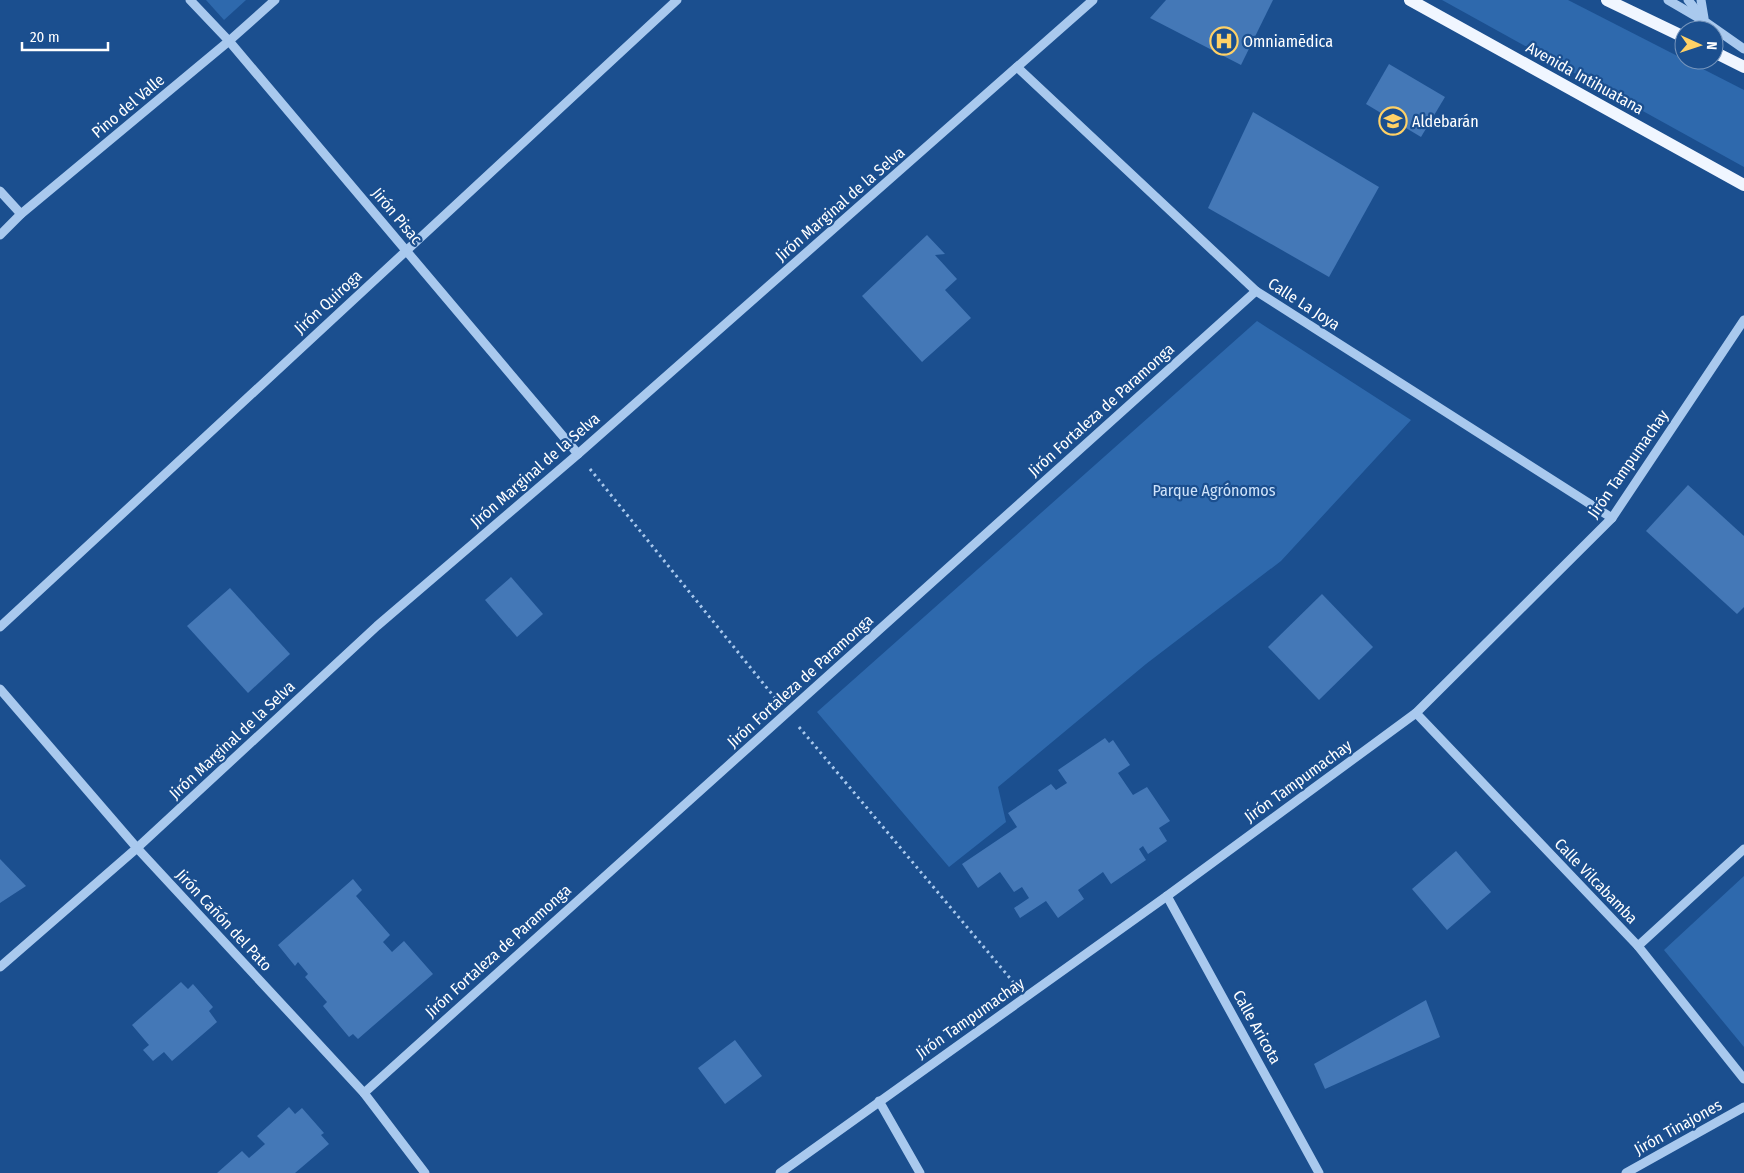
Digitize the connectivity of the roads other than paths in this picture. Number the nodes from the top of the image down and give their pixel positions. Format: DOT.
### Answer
graph roads {
  1 [pos="190,0"];
  2 [pos="275,0"];
  3 [pos="677,0"];
  4 [pos="1093,0"];
  5 [pos="1410,0"];
  6 [pos="1607,0"];
  7 [pos="1668,0"];
  8 [pos="1688,0"];
  9 [pos="1701,0"];
  10 [pos="1704,20"];
  11 [pos="1674,32"];
  12 [pos="1724,34"];
  13 [pos="229,41"];
  14 [pos="1744,49"];
  15 [pos="1724,57"];
  16 [pos="1017,67"];
  17 [pos="1744,67"];
  18 [pos="1744,185"];
  19 [pos="0,191"];
  20 [pos="21,214"];
  21 [pos="0,235"];
  22 [pos="406,251"];
  23 [pos="1256,291"];
  24 [pos="1744,320"];
  25 [pos="578,454"];
  26 [pos="1612,518"];
  27 [pos="0,627"];
  28 [pos="0,688"];
  29 [pos="1416,713"];
  30 [pos="136,848"];
  31 [pos="1744,849"];
  32 [pos="1168,896"];
  33 [pos="1638,946"];
  34 [pos="0,967"];
  35 [pos="1744,1079"];
  36 [pos="364,1092"];
  37 [pos="879,1101"];
  38 [pos="1744,1107"];
  39 [pos="425,1173"];
  40 [pos="780,1173"];
  41 [pos="920,1173"];
  42 [pos="1319,1173"];
  43 [pos="1626,1173"];
  1 -- 13 [label="street, Jirón Pisac"];
  2 -- 13 [label="street, Pino del Valle"];
  3 -- 22 [label="street, Jirón Quiroga"];
  4 -- 16 [label="street, Jirón Marginal de la Selva"];
  5 -- 18 [label="main road, Avenida Intihuatana"];
  6 -- 11 [label="main road"];
  7 -- 10 [label="street"];
  8 -- 10 [label="street"];
  9 -- 10 [label="street"];
  12 -- 14 [label="street"];
  13 -- 20 [label="street, Pino del Valle"];
  13 -- 22 [label="street, Jirón Pisac"];
  15 -- 17 [label="main road"];
  16 -- 23 [label="street, Calle La Joya"];
  16 -- 25 [label="street, Jirón Marginal de la Selva"];
  19 -- 20 [label="street"];
  20 -- 21 [label="street, Pino del Valle"];
  22 -- 25 [label="street, Jirón Pisac"];
  22 -- 27 [label="street, Jirón Quiroga"];
  23 -- 26 [label="street, Calle La Joya"];
  23 -- 36 [label="street, Jirón Fortaleza de Paramonga"];
  24 -- 26 [label="street, Jirón Tampumachay"];
  25 -- 30 [label="street, Jirón Marginal de la Selva"];
  26 -- 29 [label="street, Jirón Tampumachay"];
  28 -- 30 [label="street, Jirón Cañón del Pato"];
  29 -- 32 [label="street, Jirón Tampumachay"];
  29 -- 33 [label="street, Calle Vilcabamba"];
  30 -- 34 [label="street, Jirón Marginal de la Selva"];
  30 -- 36 [label="street, Jirón Cañón del Pato"];
  31 -- 33 [label="street"];
  32 -- 37 [label="street, Jirón Tampumachay"];
  32 -- 42 [label="street, Calle Aricota"];
  33 -- 35 [label="street, Calle Vilcabamba"];
  36 -- 39 [label="street, Jirón Cañón del Pato"];
  37 -- 40 [label="street, Jirón Tampumachay"];
  37 -- 41 [label="street"];
  38 -- 43 [label="street, Jirón Tinajones"];
}
